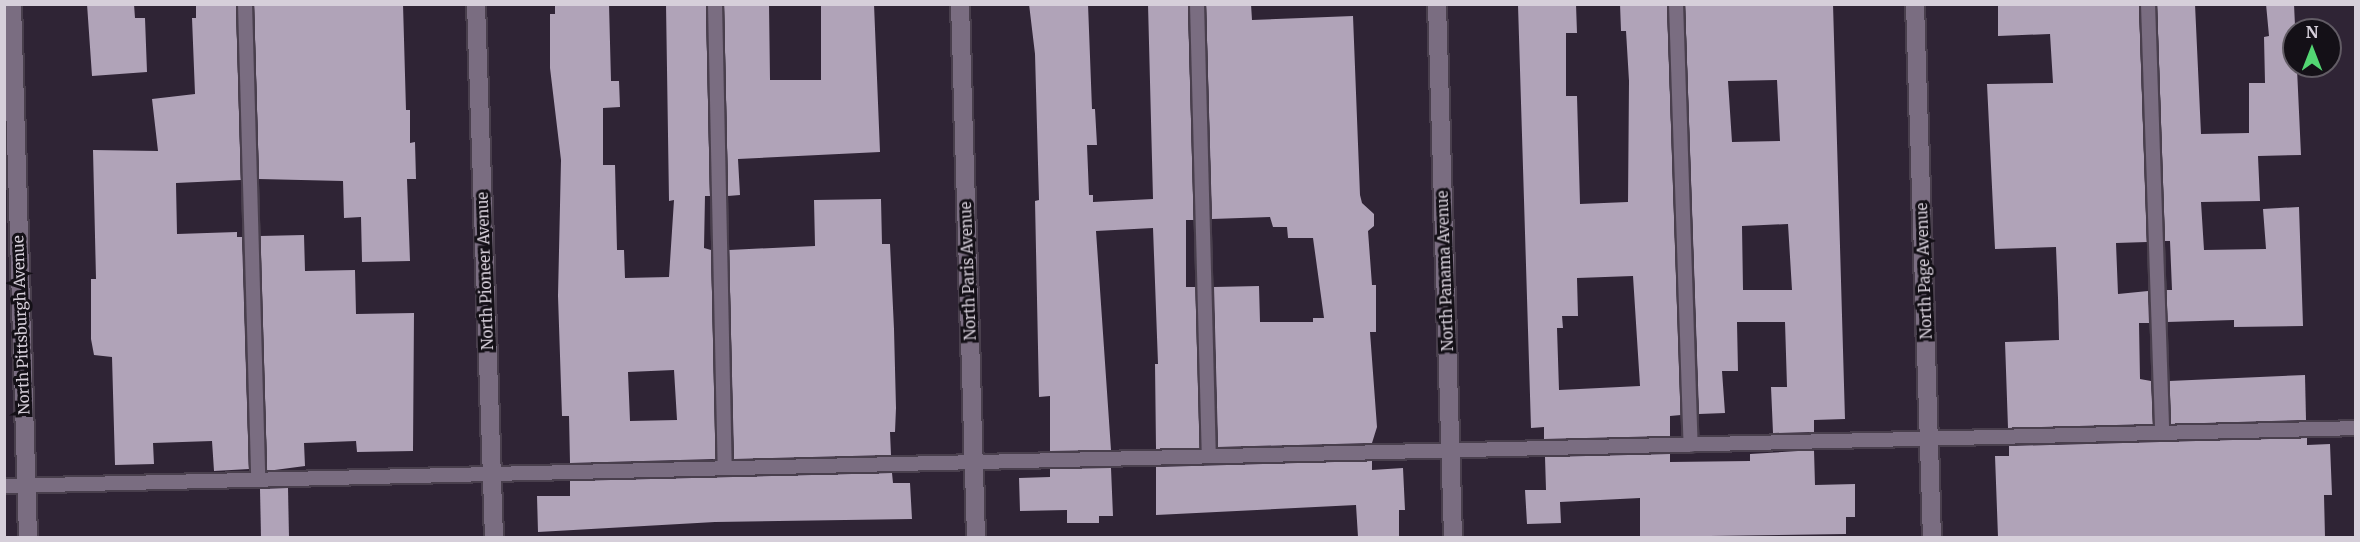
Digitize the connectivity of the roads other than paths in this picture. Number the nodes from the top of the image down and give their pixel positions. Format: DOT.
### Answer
graph roads {
  1 [pos="12,4"];
  2 [pos="245,4"];
  3 [pos="476,4"];
  4 [pos="715,4"];
  5 [pos="960,4"];
  6 [pos="1197,4"];
  7 [pos="1437,4"];
  8 [pos="1676,4"];
  9 [pos="1915,4"];
  10 [pos="2148,4"];
  11 [pos="2355,428"];
  12 [pos="2162,433"];
  13 [pos="1929,439"];
  14 [pos="1691,444"];
  15 [pos="1450,451"];
  16 [pos="1209,456"];
  17 [pos="974,462"];
  18 [pos="724,468"];
  19 [pos="492,474"];
  20 [pos="258,479"];
  21 [pos="26,485"];
  22 [pos="4,486"];
  23 [pos="28,537"];
  24 [pos="494,537"];
  25 [pos="976,537"];
  26 [pos="1453,537"];
  27 [pos="1932,537"];
  1 -- 21 [label="street, North Pittsburgh Avenue"];
  2 -- 20 [label="lane"];
  3 -- 19 [label="street, North Pioneer Avenue"];
  4 -- 18 [label="lane"];
  5 -- 17 [label="street, North Paris Avenue"];
  6 -- 16 [label="lane"];
  7 -- 15 [label="street, North Panama Avenue"];
  8 -- 14 [label="lane"];
  9 -- 13 [label="street, North Page Avenue"];
  10 -- 12 [label="lane"];
  11 -- 12 [label="lane"];
  12 -- 13 [label="lane"];
  13 -- 14 [label="lane"];
  13 -- 27 [label="street, North Page Avenue"];
  14 -- 15 [label="lane"];
  15 -- 16 [label="lane"];
  15 -- 26 [label="street, North Panama Avenue"];
  16 -- 17 [label="lane"];
  17 -- 18 [label="lane"];
  17 -- 25 [label="street, North Paris Avenue"];
  18 -- 19 [label="lane"];
  19 -- 20 [label="lane"];
  19 -- 24 [label="street, North Pioneer Avenue"];
  20 -- 21 [label="lane"];
  21 -- 22 [label="lane"];
  21 -- 23 [label="street, North Pittsburgh Avenue"];
}
